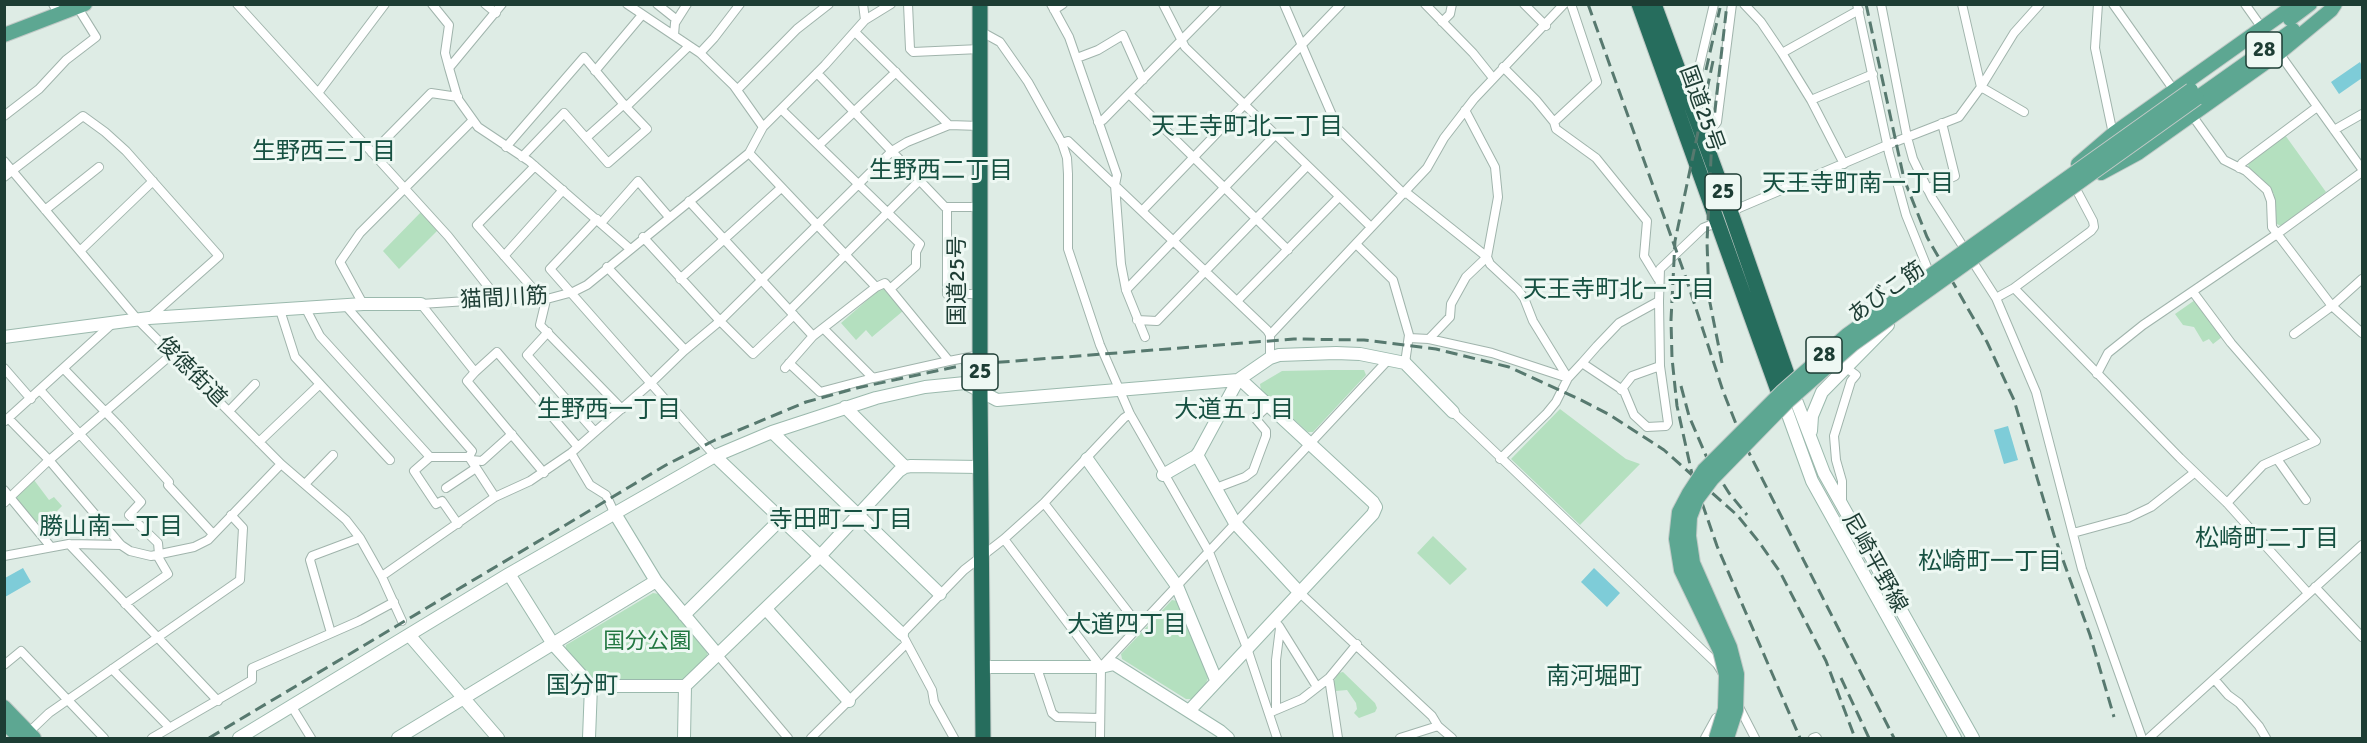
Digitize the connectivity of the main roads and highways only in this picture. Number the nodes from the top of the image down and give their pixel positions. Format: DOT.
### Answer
graph roads {
  1 [pos="980,4"];
  2 [pos="1639,4"];
  3 [pos="1654,4"];
  4 [pos="2296,4"];
  5 [pos="2310,4"];
  6 [pos="2333,4"];
  7 [pos="82,6"];
  8 [pos="56,10"];
  9 [pos="4,35"];
  10 [pos="2194,94"];
  11 [pos="1964,246"];
  12 [pos="1974,263"];
  13 [pos="1789,380"];
  14 [pos="1781,399"];
  15 [pos="4,707"];
  16 [pos="4,722"];
  17 [pos="27,737"];
  18 [pos="983,738"];
  19 [pos="1716,738"];
  20 [pos="1727,738"];
  1 -- 18 [label="highway, 国道25号 / 25"];
  2 -- 14 [label="highway, 国道25号 / 25"];
  3 -- 13 [label="highway, 国道25号 / 25"];
  4 -- 11 [label="main road"];
  5 -- 10 [label="main road, あびこ筋 / 28"];
  6 -- 10 [label="main road, あびこ筋 / 28"];
  6 -- 12 [label="main road"];
  7 -- 8 [label="main road"];
  8 -- 9 [label="main road"];
  10 -- 19 [label="main road, あびこ筋 / 28, bridge"];
  10 -- 20 [label="main road, あびこ筋 / 28, bridge"];
  15 -- 17 [label="main road"];
  16 -- 17 [label="main road"];
}
